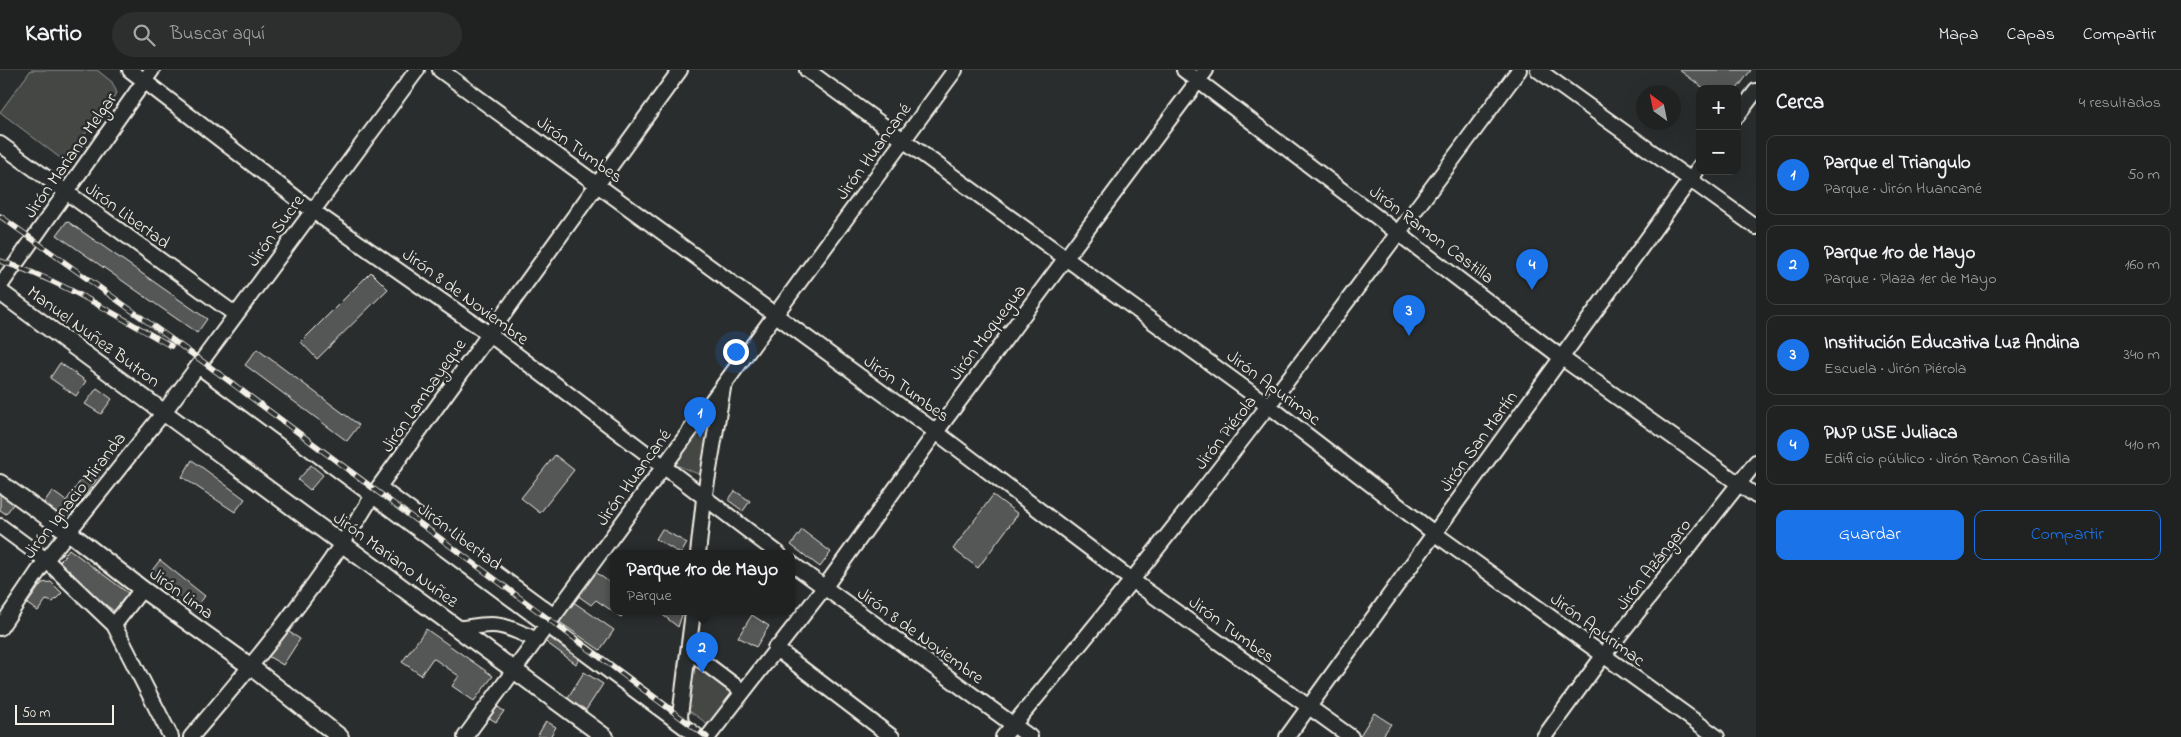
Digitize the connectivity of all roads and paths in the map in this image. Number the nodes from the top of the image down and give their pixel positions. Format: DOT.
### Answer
graph roads {
  1 [pos="130,70"];
  2 [pos="417,70"];
  3 [pos="440,70"];
  4 [pos="680,70"];
  5 [pos="807,70"];
  6 [pos="955,70"];
  7 [pos="1184,70"];
  8 [pos="1520,70"];
  9 [pos="1538,70"];
  10 [pos="148,75"];
  11 [pos="1202,75"];
  12 [pos="1756,91"];
  13 [pos="1741,111"];
  14 [pos="903,141"];
  15 [pos="0,144"];
  16 [pos="1696,171"];
  17 [pos="1690,179"];
  18 [pos="598,185"];
  19 [pos="67,194"];
  20 [pos="313,210"];
  21 [pos="1756,227"];
  22 [pos="1399,233"];
  23 [pos="1066,257"];
  24 [pos="0,286"];
  25 [pos="0,292"];
  26 [pos="236,315"];
  27 [pos="775,316"];
  28 [pos="489,334"];
  29 [pos="1562,358"];
  30 [pos="198,366"];
  31 [pos="724,385"];
  32 [pos="1270,406"];
  33 [pos="164,412"];
  34 [pos="936,432"];
  35 [pos="1756,462"];
  36 [pos="664,467"];
  37 [pos="0,483"];
  38 [pos="1740,484"];
  39 [pos="376,491"];
  40 [pos="1756,496"];
  41 [pos="704,499"];
  42 [pos="0,526"];
  43 [pos="68,532"];
  44 [pos="1434,533"];
  45 [pos="342,546"];
  46 [pos="698,550"];
  47 [pos="774,550"];
  48 [pos="46,560"];
  49 [pos="795,566"];
  50 [pos="1133,581"];
  51 [pos="824,588"];
  52 [pos="142,589"];
  53 [pos="692,615"];
  54 [pos="551,620"];
  55 [pos="114,625"];
  56 [pos="0,628"];
  57 [pos="458,629"];
  58 [pos="537,640"];
  59 [pos="775,648"];
  60 [pos="689,650"];
  61 [pos="1603,656"];
  62 [pos="251,667"];
  63 [pos="515,670"];
  64 [pos="742,691"];
  65 [pos="1310,707"];
  66 [pos="682,723"];
  67 [pos="1014,725"];
  68 [pos="170,737"];
  69 [pos="192,737"];
  70 [pos="340,737"];
  71 [pos="465,737"];
  72 [pos="605,737"];
  73 [pos="698,737"];
  74 [pos="708,737"];
  75 [pos="892,737"];
  76 [pos="1003,737"];
  77 [pos="1030,737"];
  78 [pos="1287,737"];
  79 [pos="1351,737"];
  80 [pos="1544,737"];
  81 [pos="1717,737"];
  1 -- 10 [label="street, Jirón 8 de Noviembre"];
  2 -- 20 [label="street, Jirón Sucre"];
  3 -- 18 [label="street, Jirón Tumbes"];
  4 -- 18 [label="street, Jirón Lambayeque"];
  5 -- 14 [label="street, Jirón Apurimac"];
  6 -- 14 [label="street, Jirón Huancané"];
  7 -- 11 [label="street, Jirón Ramon Castilla"];
  8 -- 22 [label="street, Jirón Piérola"];
  9 -- 17 [label="street"];
  10 -- 19 [label="street, Jirón Mariano Melgar"];
  10 -- 20 [label="street, Jirón 8 de Noviembre"];
  11 -- 22 [label="street, Jirón Ramon Castilla"];
  11 -- 23 [label="street, Jirón Moquegua"];
  12 -- 13 [label="street"];
  14 -- 23 [label="street, Jirón Apurimac"];
  14 -- 27 [label="street, Jirón Huancané"];
  15 -- 19 [label="street, Jirón Libertad"];
  16 -- 17 [label="street, Jirón San Martín"];
  17 -- 21 [label="street"];
  17 -- 29 [label="street, Jirón San Martín"];
  18 -- 27 [label="street, Jirón Tumbes"];
  18 -- 28 [label="street, Jirón Lambayeque"];
  19 -- 24 [label="street, Jirón Mariano Melgar"];
  19 -- 26 [label="street, Jirón Libertad"];
  20 -- 26 [label="street, Jirón Sucre"];
  20 -- 28 [label="street, Jirón 8 de Noviembre"];
  22 -- 29 [label="street, Jirón Ramon Castilla"];
  22 -- 32 [label="street, Jirón Piérola"];
  23 -- 32 [label="street, Jirón Apurimac"];
  23 -- 34 [label="street, Jirón Moquegua"];
  25 -- 33 [label="main road, Manuel Nuñez Butron"];
  26 -- 30 [label="street, Jirón Sucre"];
  27 -- 31 [label="street, Jirón Huancané"];
  27 -- 34 [label="street, Jirón Tumbes"];
  28 -- 36 [label="street, Jirón 8 de Noviembre"];
  28 -- 39 [label="street, Jirón Lambayeque"];
  29 -- 38 [label="street, Jirón Ramon Castilla"];
  29 -- 44 [label="street, Jirón San Martín"];
  30 -- 33 [label="street, Jirón Sucre"];
  30 -- 39 [label="street"];
  31 -- 36 [label="street, Jirón Huancané"];
  31 -- 41 [label="street"];
  32 -- 44 [label="street, Jirón Apurimac"];
  32 -- 50 [label="street, Jirón Piérola"];
  33 -- 43 [label="street, Jirón Ignacio Miranda"];
  33 -- 45 [label="main road, Jirón Mariano Nuñez"];
  34 -- 50 [label="street, Jirón Tumbes"];
  34 -- 51 [label="street, Jirón Moquegua"];
  35 -- 38 [label="street, Jirón Azángaro"];
  36 -- 41 [label="street, Jirón 8 de Noviembre"];
  36 -- 54 [label="street, Jirón Huancané"];
  37 -- 43 [label="main road, Jirón Lima"];
  38 -- 40 [label="street, Jirón Ramon Castilla"];
  38 -- 61 [label="street, Jirón Azángaro"];
  39 -- 45 [label="street, Jirón Lambayeque"];
  39 -- 54 [label="street"];
  41 -- 46 [label="street"];
  41 -- 47 [label="street, Jirón 8 de Noviembre"];
  42 -- 48 [label="street"];
  43 -- 48 [label="street, Jirón Ignacio Miranda"];
  43 -- 52 [label="main road, Jirón Lima"];
  44 -- 61 [label="street, Jirón Apurimac"];
  44 -- 65 [label="street, Jirón San Martín"];
  45 -- 57 [label="main road, Jirón Mariano Nuñez"];
  45 -- 62 [label="street, Jirón Lambayeque"];
  48 -- 55 [label="street"];
  48 -- 56 [label="street, Jirón Ignacio Miranda"];
  49 -- 51 [label="street, Jirón 8 de Noviembre"];
  50 -- 65 [label="street, Jirón Tumbes"];
  50 -- 67 [label="street, Jirón Piérola"];
  51 -- 59 [label="street, Jirón Moquegua"];
  51 -- 67 [label="street, Jirón 8 de Noviembre"];
  52 -- 55 [label="street"];
  52 -- 62 [label="main road, Jirón Lima"];
  53 -- 60 [label="street"];
  54 -- 58 [label="street, Jirón Huancané"];
  54 -- 66 [label="street"];
  55 -- 68 [label="street"];
  57 -- 58 [label="street"];
  57 -- 63 [label="main road, Jirón Mariano Nuñez"];
  58 -- 63 [label="street, Jirón Huancané"];
  59 -- 64 [label="street, Jirón Moquegua"];
  59 -- 75 [label="street"];
  60 -- 64 [label="street"];
  60 -- 66 [label="street"];
  61 -- 80 [label="street, Jirón Azángaro"];
  61 -- 81 [label="street, Jirón Apurimac"];
  62 -- 69 [label="street, Jirón Lambayeque"];
  62 -- 70 [label="main road, Jirón Lima"];
  63 -- 71 [label="street, Jirón Huancané"];
  63 -- 72 [label="main road, Jirón Mariano Nuñez"];
  64 -- 74 [label="street, Jirón Moquegua"];
  65 -- 78 [label="street, Jirón San Martín"];
  65 -- 79 [label="street, Jirón Tumbes"];
  66 -- 73 [label="street"];
  67 -- 76 [label="street, Jirón Piérola"];
  67 -- 77 [label="street, Jirón 8 de Noviembre"];
}
